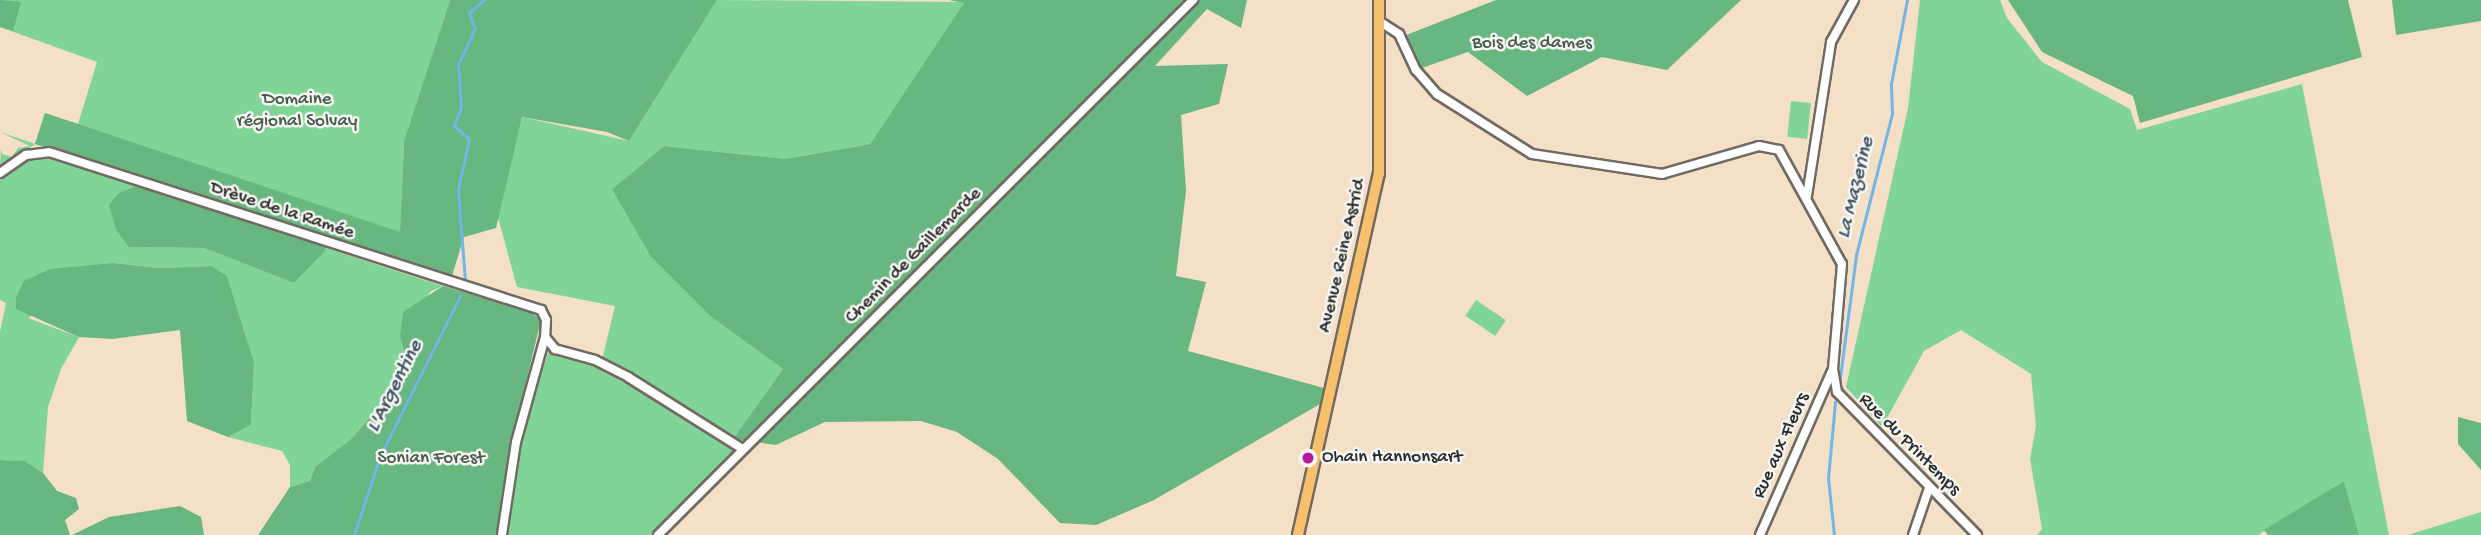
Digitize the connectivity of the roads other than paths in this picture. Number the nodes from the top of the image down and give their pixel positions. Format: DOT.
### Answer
graph roads {
  1 [pos="1193,0"];
  2 [pos="1379,0"];
  3 [pos="1854,0"];
  4 [pos="1378,21"];
  5 [pos="0,173"];
  6 [pos="1807,196"];
  7 [pos="545,337"];
  8 [pos="1833,369"];
  9 [pos="743,449"];
  10 [pos="1929,488"];
  11 [pos="502,535"];
  12 [pos="658,535"];
  13 [pos="1298,535"];
  14 [pos="1760,535"];
  15 [pos="1913,535"];
  16 [pos="1977,535"];
  1 -- 9 [label="street, Chemin de Gaillemarde"];
  2 -- 4 [label="main road, Avenue Reine Astrid"];
  3 -- 6 [label="street"];
  4 -- 6 [label="street"];
  4 -- 13 [label="main road, Avenue Reine Astrid"];
  5 -- 7 [label="street, Drève de la Ramée"];
  6 -- 8 [label="street"];
  7 -- 9 [label="street"];
  7 -- 11 [label="street"];
  8 -- 10 [label="street, Rue du Printemps"];
  8 -- 14 [label="street, Rue aux Fleurs"];
  9 -- 12 [label="street, Chemin de Gaillemarde"];
  10 -- 15 [label="street"];
  10 -- 16 [label="street, Rue du Printemps"];
}
